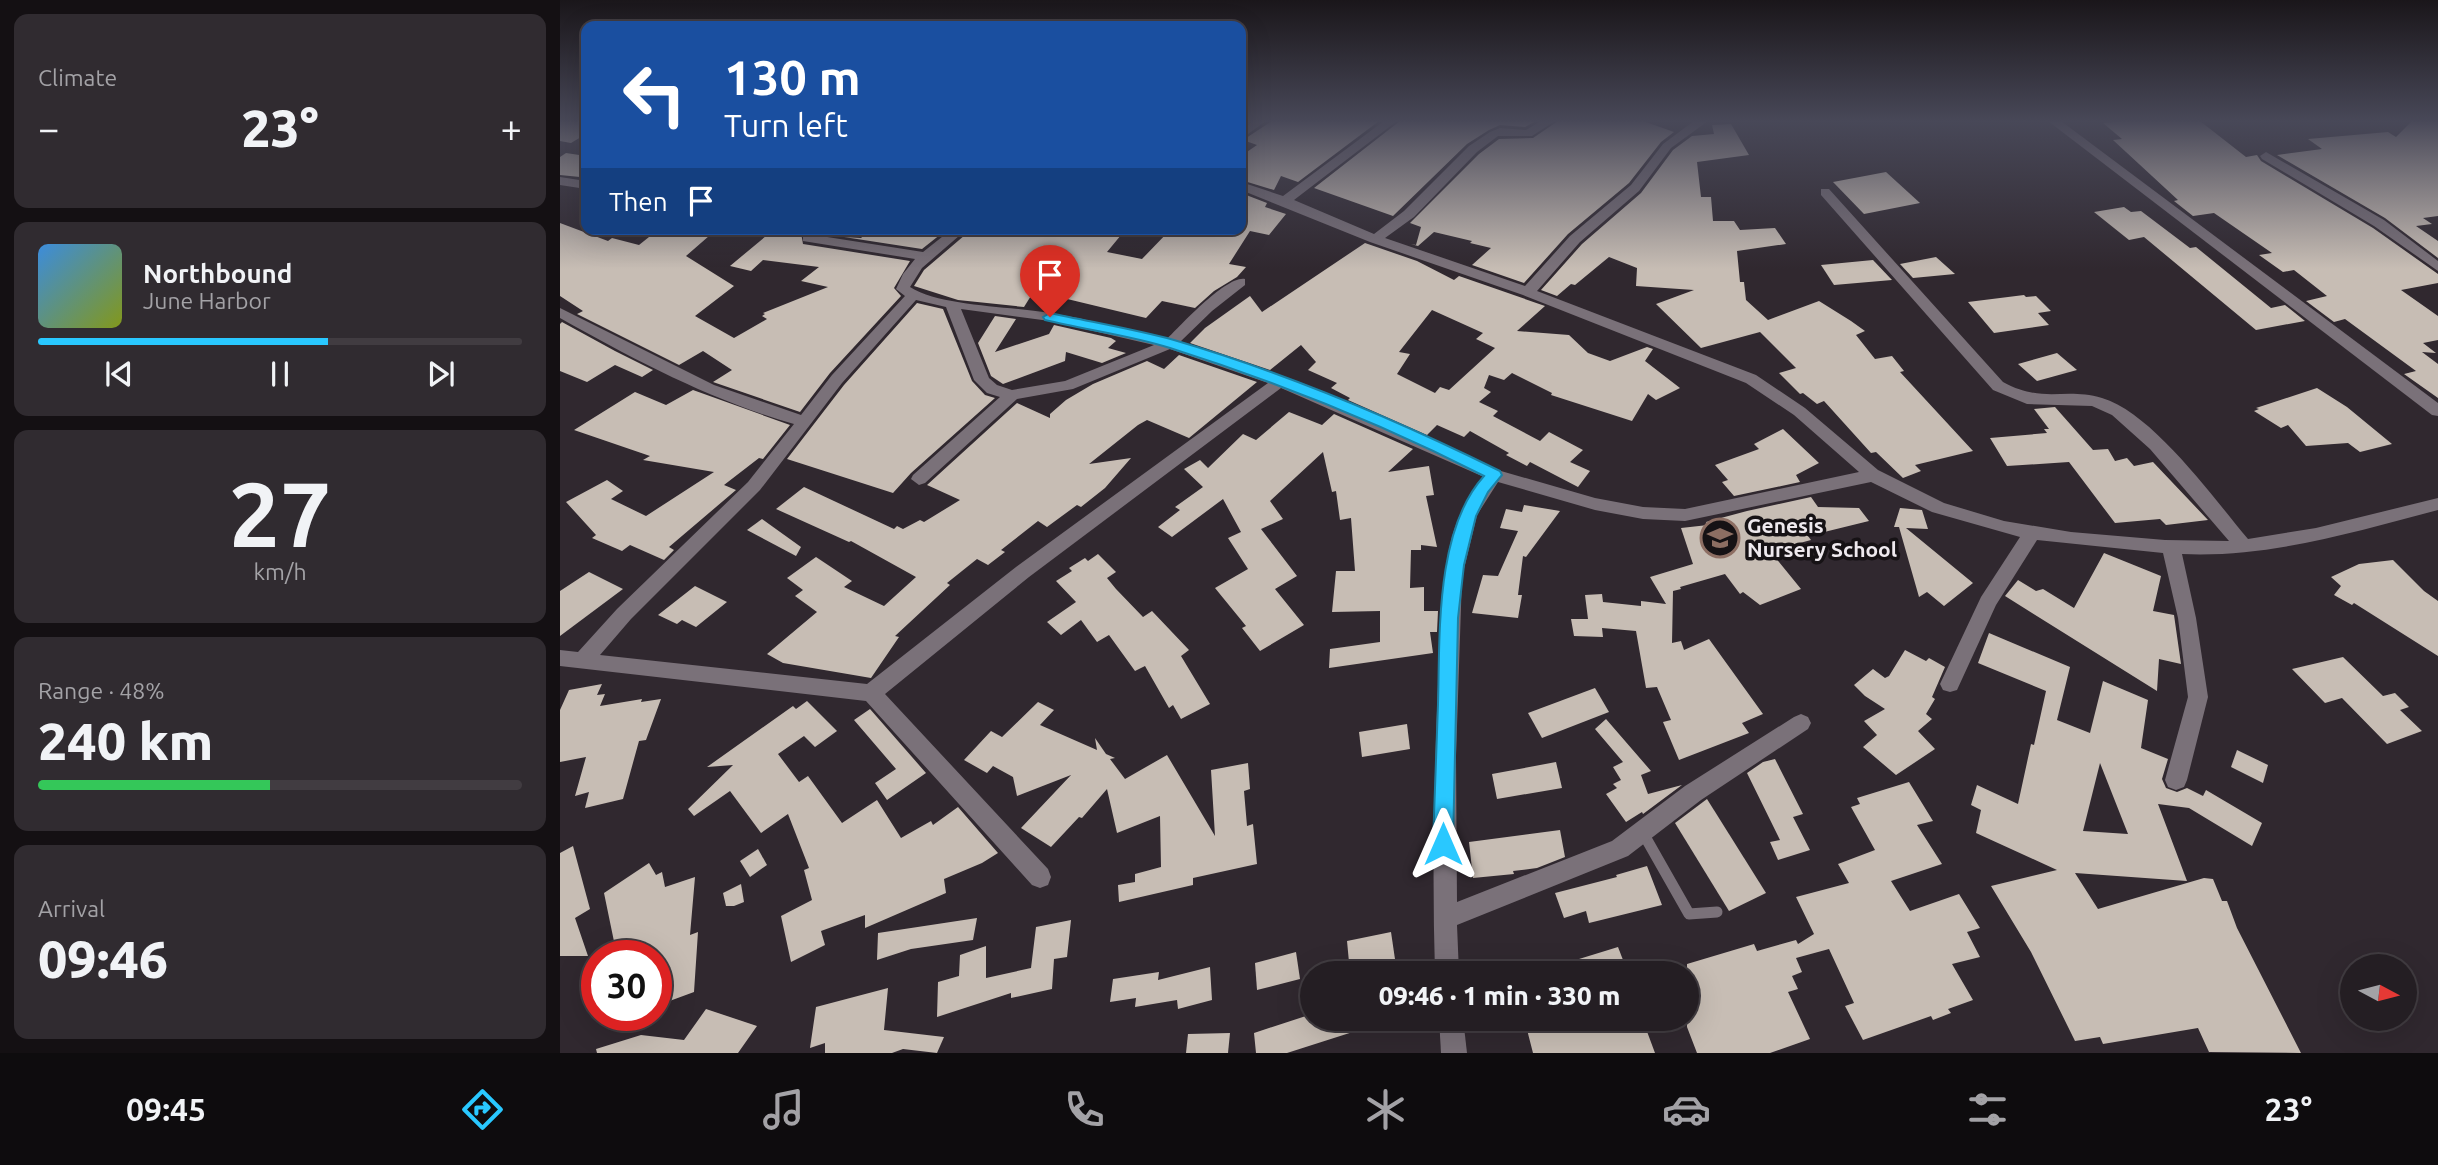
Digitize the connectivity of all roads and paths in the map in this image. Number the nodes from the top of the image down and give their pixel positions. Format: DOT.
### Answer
graph roads {
  1 [pos="1326,170"];
  2 [pos="1452,170"];
  3 [pos="1649,170"];
  4 [pos="2121,170"];
  5 [pos="2290,170"];
  6 [pos="560,181"];
  7 [pos="581,185"];
  8 [pos="1246,188"];
  9 [pos="1825,192"];
  10 [pos="1285,201"];
  11 [pos="954,235"];
  12 [pos="808,238"];
  13 [pos="1375,239"];
  14 [pos="926,257"];
  15 [pos="2438,267"];
  16 [pos="1240,282"];
  17 [pos="1528,292"];
  18 [pos="913,295"];
  19 [pos="952,304"];
  20 [pos="560,312"];
  21 [pos="1170,344"];
  22 [pos="1281,382"];
  23 [pos="1012,395"];
  24 [pos="2438,411"];
  25 [pos="803,421"];
  26 [pos="1495,475"];
  27 [pos="1874,475"];
  28 [pos="919,479"];
  29 [pos="2438,504"];
  30 [pos="2031,535"];
  31 [pos="2243,546"];
  32 [pos="2171,547"];
  33 [pos="568,661"];
  34 [pos="1950,684"];
  35 [pos="871,692"];
  36 [pos="1801,723"];
  37 [pos="2176,780"];
  38 [pos="1642,832"];
  39 [pos="1040,877"];
  40 [pos="1717,912"];
  41 [pos="1445,918"];
  42 [pos="1447,961"];
  43 [pos="1452,1031"];
  44 [pos="1454,1053"];
  1 -- 10 [label="street"];
  2 -- 13 [label="street"];
  3 -- 17 [label="street"];
  4 -- 24 [label="street"];
  5 -- 15 [label="street"];
  6 -- 7 [label="street"];
  8 -- 10 [label="street"];
  9 -- 31 [label="street"];
  10 -- 13 [label="street"];
  11 -- 14 [label="street"];
  12 -- 14 [label="street"];
  13 -- 17 [label="street"];
  14 -- 18 [label="street"];
  16 -- 21 [label="street"];
  17 -- 27 [label="street"];
  18 -- 19 [label="street"];
  18 -- 25 [label="street"];
  19 -- 21 [label="street"];
  19 -- 23 [label="street"];
  20 -- 25 [label="street"];
  21 -- 22 [label="street"];
  21 -- 23 [label="street"];
  22 -- 26 [label="street"];
  22 -- 35 [label="street"];
  23 -- 28 [label="street"];
  25 -- 33 [label="street"];
  26 -- 27 [label="street"];
  26 -- 41 [label="street"];
  27 -- 30 [label="street"];
  29 -- 31 [label="street"];
  30 -- 32 [label="street"];
  30 -- 34 [label="street"];
  31 -- 32 [label="street"];
  32 -- 37 [label="street"];
  33 -- 35 [label="street"];
  35 -- 39 [label="street"];
  36 -- 38 [label="street"];
  38 -- 40 [label="lane"];
  38 -- 41 [label="street"];
  41 -- 42 [label="street"];
  43 -- 44 [label="street"];
}
